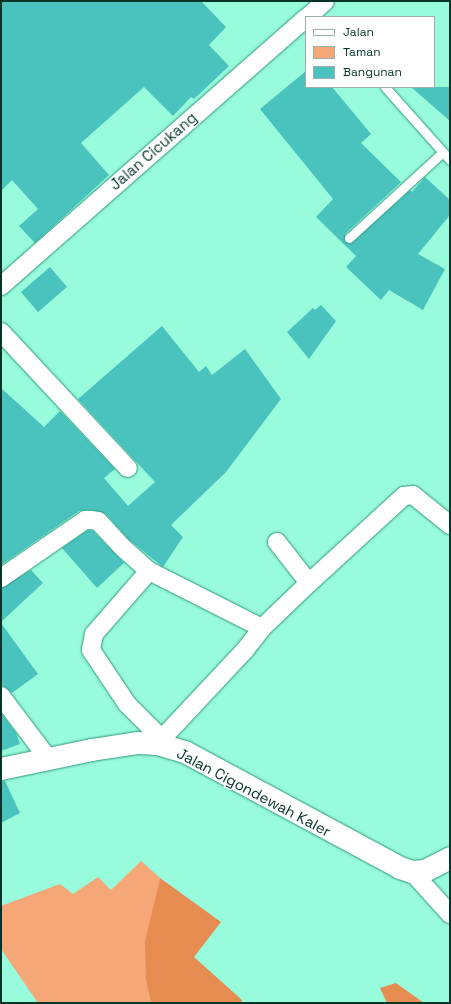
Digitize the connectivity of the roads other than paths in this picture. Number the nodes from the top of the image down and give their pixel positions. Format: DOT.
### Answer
graph roads {
  1 [pos="305,22"];
  2 [pos="386,88"];
  3 [pos="443,152"];
  4 [pos="450,160"];
  5 [pos="349,238"];
  6 [pos="1,286"];
  7 [pos="1,332"];
  8 [pos="128,468"];
  9 [pos="450,525"];
  10 [pos="277,542"];
  11 [pos="149,571"];
  12 [pos="1,578"];
  13 [pos="309,583"];
  14 [pos="262,628"];
  15 [pos="1,696"];
  16 [pos="159,741"];
  17 [pos="46,758"];
  18 [pos="1,769"];
  19 [pos="450,858"];
  20 [pos="412,872"];
  21 [pos="450,914"];
  1 -- 6 [label="street, Jalan Cicukang"];
  2 -- 3 [label="lane"];
  3 -- 4 [label="lane"];
  3 -- 5 [label="lane"];
  7 -- 8 [label="street"];
  9 -- 13 [label="street"];
  10 -- 13 [label="street"];
  11 -- 12 [label="street"];
  11 -- 14 [label="street"];
  11 -- 16 [label="street"];
  13 -- 14 [label="street"];
  14 -- 16 [label="street"];
  15 -- 17 [label="street"];
  16 -- 17 [label="main road, Jalan Cigondewah Kaler"];
  16 -- 20 [label="main road, Jalan Cigondewah Kaler"];
  17 -- 18 [label="main road, Jalan Cigondewah Kaler"];
  19 -- 20 [label="main road"];
  20 -- 21 [label="street"];
}
